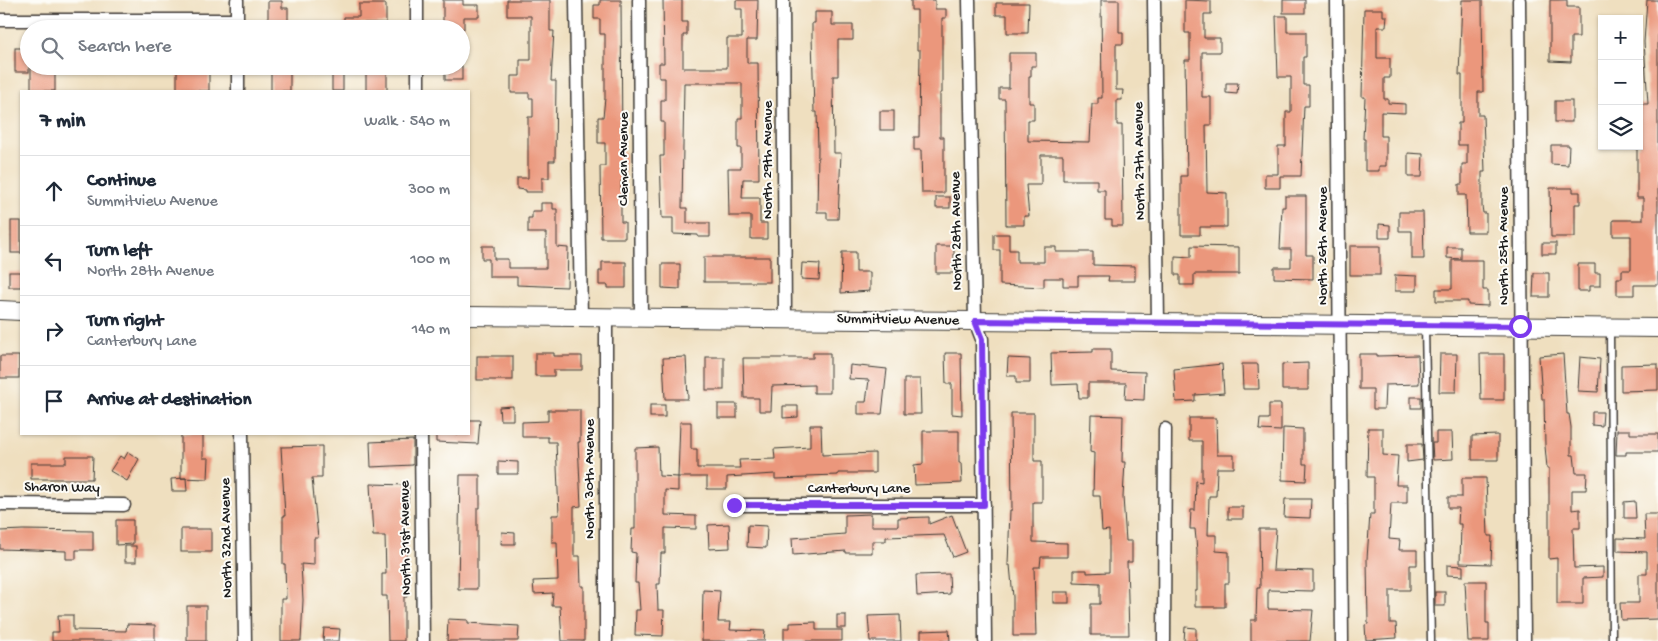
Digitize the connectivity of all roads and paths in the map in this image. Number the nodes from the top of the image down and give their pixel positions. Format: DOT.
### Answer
graph roads {
  1 [pos="237,0"];
  2 [pos="417,0"];
  3 [pos="576,0"];
  4 [pos="639,0"];
  5 [pos="783,0"];
  6 [pos="969,0"];
  7 [pos="1154,0"];
  8 [pos="1337,0"];
  9 [pos="1519,0"];
  10 [pos="0,20"];
  11 [pos="20,20"];
  12 [pos="237,20"];
  13 [pos="417,20"];
  14 [pos="238,75"];
  15 [pos="418,75"];
  16 [pos="238,90"];
  17 [pos="418,90"];
  18 [pos="0,310"];
  19 [pos="20,310"];
  20 [pos="470,316"];
  21 [pos="580,317"];
  22 [pos="606,317"];
  23 [pos="641,317"];
  24 [pos="785,319"];
  25 [pos="975,321"];
  26 [pos="1158,322"];
  27 [pos="1340,325"];
  28 [pos="1425,325"];
  29 [pos="1520,326"];
  30 [pos="1610,327"];
  31 [pos="1658,328"];
  32 [pos="1165,429"];
  33 [pos="242,435"];
  34 [pos="421,435"];
  35 [pos="0,504"];
  36 [pos="124,505"];
  37 [pos="734,505"];
  38 [pos="984,505"];
  39 [pos="245,641"];
  40 [pos="423,641"];
  41 [pos="606,641"];
  42 [pos="985,641"];
  43 [pos="1164,641"];
  44 [pos="1342,641"];
  45 [pos="1431,641"];
  46 [pos="1524,641"];
  47 [pos="1612,641"];
  1 -- 12 [label="street"];
  2 -- 13 [label="street"];
  3 -- 21 [label="street"];
  4 -- 23 [label="street, Cleman Avenue"];
  5 -- 24 [label="street, North 29th Avenue"];
  6 -- 25 [label="street, North 28th Avenue"];
  7 -- 26 [label="street, North 27th Avenue"];
  8 -- 27 [label="street, North 26th Avenue"];
  9 -- 29 [label="street, North 25th Avenue"];
  10 -- 11 [label="street"];
  14 -- 16 [label="street"];
  15 -- 17 [label="street"];
  18 -- 19 [label="main road"];
  20 -- 21 [label="main road, Summitview Avenue"];
  21 -- 22 [label="main road, Summitview Avenue"];
  22 -- 23 [label="main road, Summitview Avenue"];
  22 -- 41 [label="street, North 30th Avenue"];
  23 -- 24 [label="main road, Summitview Avenue"];
  24 -- 25 [label="main road, Summitview Avenue"];
  25 -- 26 [label="main road, Summitview Avenue"];
  25 -- 38 [label="street, North 28th Avenue"];
  26 -- 27 [label="main road, Summitview Avenue"];
  27 -- 28 [label="main road, Summitview Avenue"];
  27 -- 44 [label="street, North 26th Avenue"];
  28 -- 29 [label="main road, Summitview Avenue"];
  28 -- 45 [label="lane"];
  29 -- 30 [label="main road, Summitview Avenue"];
  29 -- 46 [label="street, North 25th Avenue"];
  30 -- 31 [label="main road, Summitview Avenue"];
  30 -- 47 [label="lane"];
  32 -- 43 [label="street"];
  33 -- 39 [label="street, North 32nd Avenue"];
  34 -- 40 [label="street, North 31st Avenue"];
  35 -- 36 [label="street, Sharon Way"];
  37 -- 38 [label="street, Canterbury Lane"];
  38 -- 42 [label="street, North 28th Avenue"];
}
